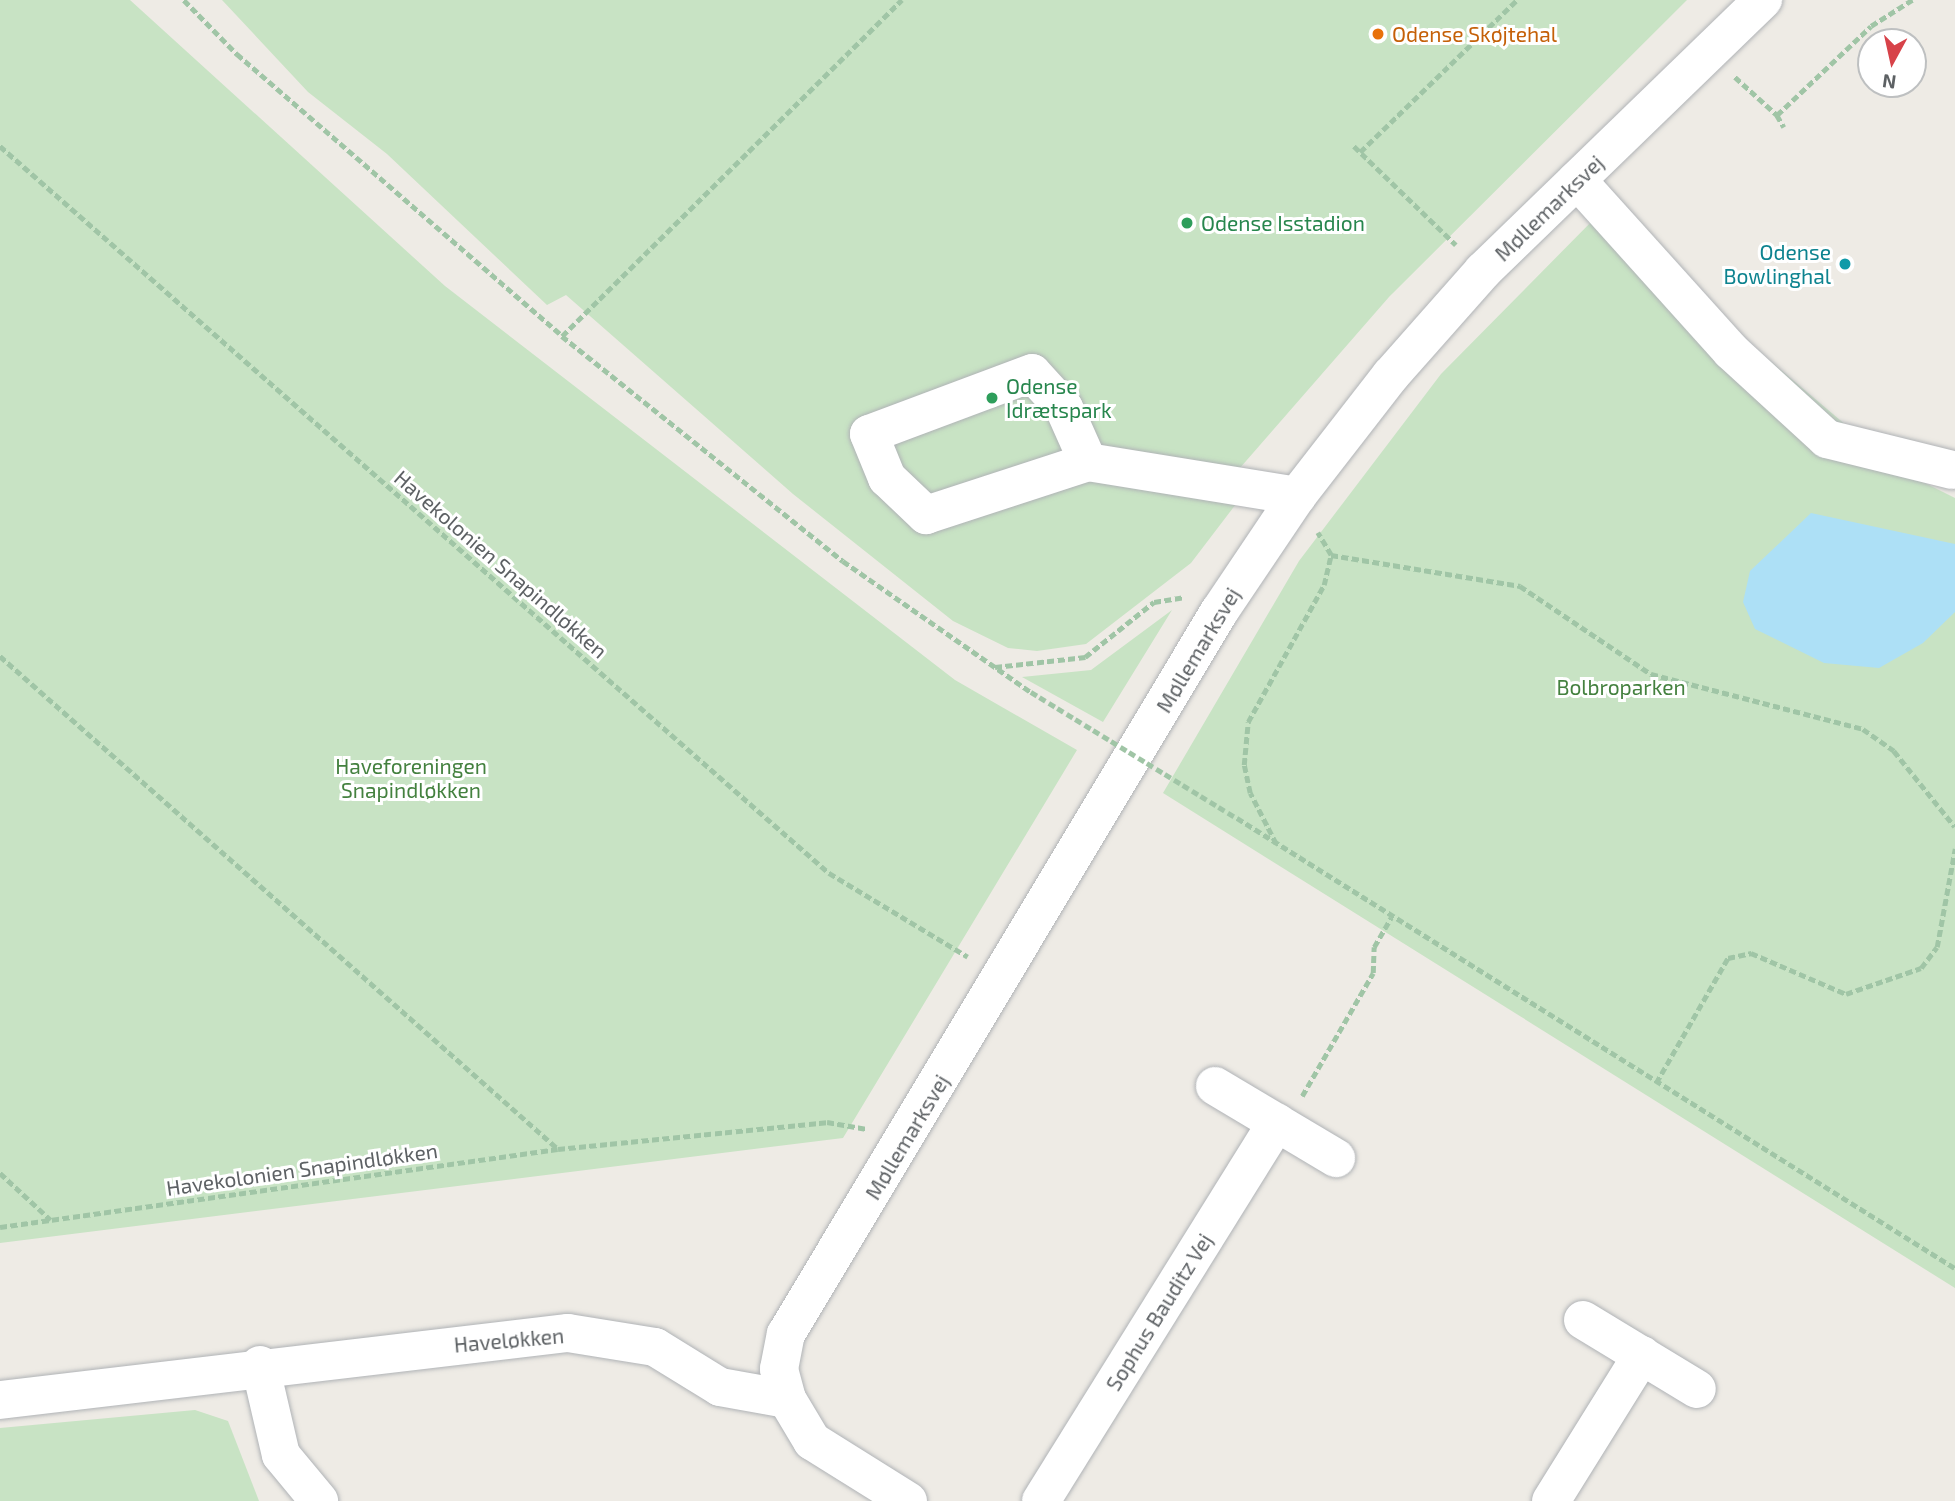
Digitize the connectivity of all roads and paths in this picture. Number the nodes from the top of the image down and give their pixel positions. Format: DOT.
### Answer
graph roads {
  1 [pos="184,0"];
  2 [pos="902,0"];
  3 [pos="1517,0"];
  4 [pos="1763,0"];
  5 [pos="1912,0"];
  6 [pos="1708,53"];
  7 [pos="1777,115"];
  8 [pos="1784,127"];
  9 [pos="0,146"];
  10 [pos="1354,146"];
  11 [pos="1360,152"];
  12 [pos="1577,180"];
  13 [pos="1483,271"];
  14 [pos="562,337"];
  15 [pos="1088,462"];
  16 [pos="1952,470"];
  17 [pos="1297,496"];
  18 [pos="1331,555"];
  19 [pos="1219,612"];
  20 [pos="0,656"];
  21 [pos="994,667"];
  22 [pos="1955,827"];
  23 [pos="1277,845"];
  24 [pos="1955,849"];
  25 [pos="1391,917"];
  26 [pos="1002,977"];
  27 [pos="1656,1083"];
  28 [pos="1215,1086"];
  29 [pos="1280,1124"];
  30 [pos="907,1138"];
  31 [pos="558,1149"];
  32 [pos="1336,1158"];
  33 [pos="0,1173"];
  34 [pos="51,1221"];
  35 [pos="0,1227"];
  36 [pos="1955,1268"];
  37 [pos="1583,1320"];
  38 [pos="1642,1355"];
  39 [pos="260,1365"];
  40 [pos="1697,1389"];
  41 [pos="787,1399"];
  42 [pos="0,1400"];
  43 [pos="319,1501"];
  44 [pos="908,1501"];
  45 [pos="1041,1501"];
  46 [pos="1551,1501"];
  1 -- 14 [label="path"];
  2 -- 14 [label="path"];
  3 -- 11 [label="path"];
  4 -- 6 [label="street, Møllemarksvej"];
  5 -- 7 [label="path"];
  6 -- 7 [label="path"];
  6 -- 12 [label="street, Møllemarksvej"];
  7 -- 8 [label="path"];
  9 -- 26 [label="path, Havekolonien Snapindløkken"];
  10 -- 11 [label="path"];
  11 -- 13 [label="path"];
  12 -- 13 [label="street, Møllemarksvej"];
  12 -- 16 [label="street"];
  13 -- 17 [label="street, Møllemarksvej"];
  14 -- 21 [label="path"];
  15 -- 15 [label="street"];
  15 -- 17 [label="street"];
  17 -- 18 [label="path"];
  17 -- 19 [label="street, Møllemarksvej"];
  18 -- 22 [label="path"];
  18 -- 23 [label="path"];
  19 -- 21 [label="path"];
  19 -- 26 [label="street, Møllemarksvej"];
  20 -- 31 [label="path"];
  21 -- 23 [label="path, bridge"];
  23 -- 25 [label="path"];
  24 -- 27 [label="path"];
  25 -- 27 [label="path"];
  25 -- 29 [label="path"];
  26 -- 30 [label="street, Møllemarksvej"];
  27 -- 36 [label="path"];
  28 -- 29 [label="street"];
  29 -- 32 [label="street"];
  29 -- 45 [label="street, Sophus Bauditz Vej"];
  30 -- 31 [label="path, Havekolonien Snapindløkken"];
  30 -- 41 [label="street, Møllemarksvej"];
  31 -- 34 [label="path, Havekolonien Snapindløkken"];
  33 -- 34 [label="path"];
  34 -- 35 [label="path, Havekolonien Snapindløkken"];
  37 -- 38 [label="street"];
  38 -- 40 [label="street"];
  38 -- 46 [label="street"];
  39 -- 41 [label="street, Haveløkken"];
  39 -- 42 [label="street, Haveløkken"];
  39 -- 43 [label="street"];
  41 -- 44 [label="street, Møllemarksvej"];
}
